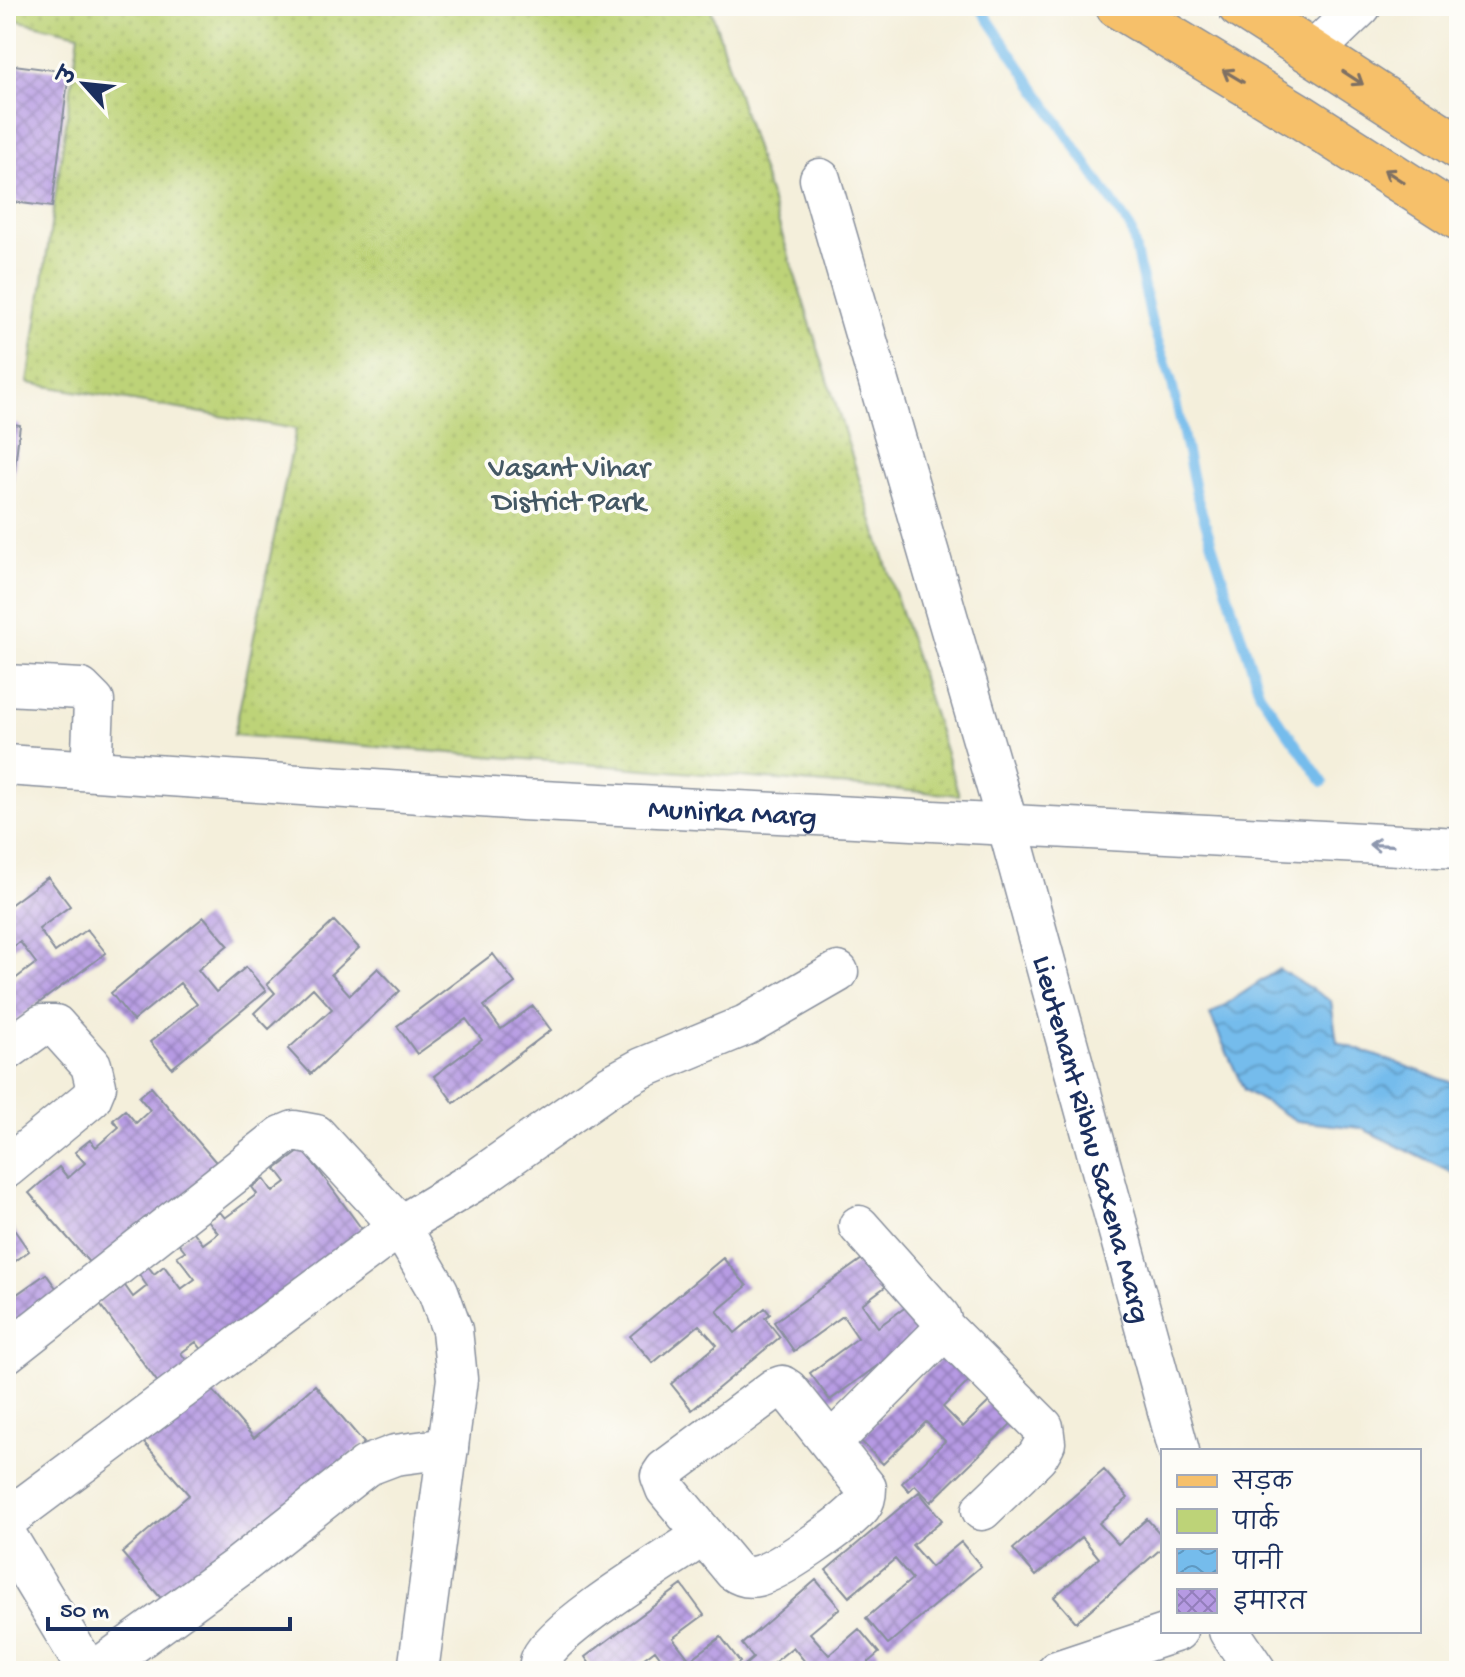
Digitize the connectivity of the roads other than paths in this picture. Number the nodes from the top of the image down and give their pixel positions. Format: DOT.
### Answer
graph roads {
  1 [pos="1118,6"];
  2 [pos="1240,6"];
  3 [pos="1361,6"];
  4 [pos="1313,52"];
  5 [pos="1459,147"];
  6 [pos="820,179"];
  7 [pos="1459,218"];
  8 [pos="6,685"];
  9 [pos="6,748"];
  10 [pos="92,751"];
  11 [pos="6,765"];
  12 [pos="1004,816"];
  13 [pos="1459,822"];
  14 [pos="1459,848"];
  15 [pos="838,972"];
  16 [pos="6,1051"];
  17 [pos="6,1168"];
  18 [pos="400,1226"];
  19 [pos="859,1226"];
  20 [pos="943,1327"];
  21 [pos="6,1353"];
  22 [pos="831,1443"];
  23 [pos="448,1448"];
  24 [pos="1178,1449"];
  25 [pos="982,1510"];
  26 [pos="6,1520"];
  27 [pos="6,1535"];
  28 [pos="704,1535"];
  29 [pos="1171,1633"];
  30 [pos="1230,1633"];
  31 [pos="88,1671"];
  32 [pos="95,1671"];
  33 [pos="418,1671"];
  34 [pos="539,1671"];
  35 [pos="1057,1671"];
  36 [pos="1256,1671"];
  7 -- 1 [label="main road, one-way"];
  2 -- 4 [label="main road"];
  3 -- 4 [label="street"];
  4 -- 5 [label="main road, one-way"];
  6 -- 12 [label="street, Lieutenant Ribhu Saxena Marg"];
  8 -- 10 [label="street"];
  9 -- 10 [label="street, Munirka Marg"];
  10 -- 12 [label="street, Munirka Marg"];
  11 -- 12 [label="street, Munirka Marg"];
  12 -- 13 [label="street, Munirka Marg"];
  14 -- 12 [label="street, Munirka Marg, one-way"];
  12 -- 24 [label="street, Lieutenant Ribhu Saxena Marg"];
  15 -- 18 [label="street"];
  16 -- 17 [label="street"];
  18 -- 21 [label="street"];
  18 -- 23 [label="street"];
  18 -- 26 [label="street"];
  19 -- 20 [label="street"];
  20 -- 22 [label="street"];
  20 -- 25 [label="street"];
  22 -- 28 [label="street"];
  22 -- 28 [label="street"];
  23 -- 32 [label="street"];
  23 -- 33 [label="street"];
  27 -- 31 [label="street"];
  28 -- 34 [label="street"];
  29 -- 35 [label="street"];
  30 -- 36 [label="street"];
}
